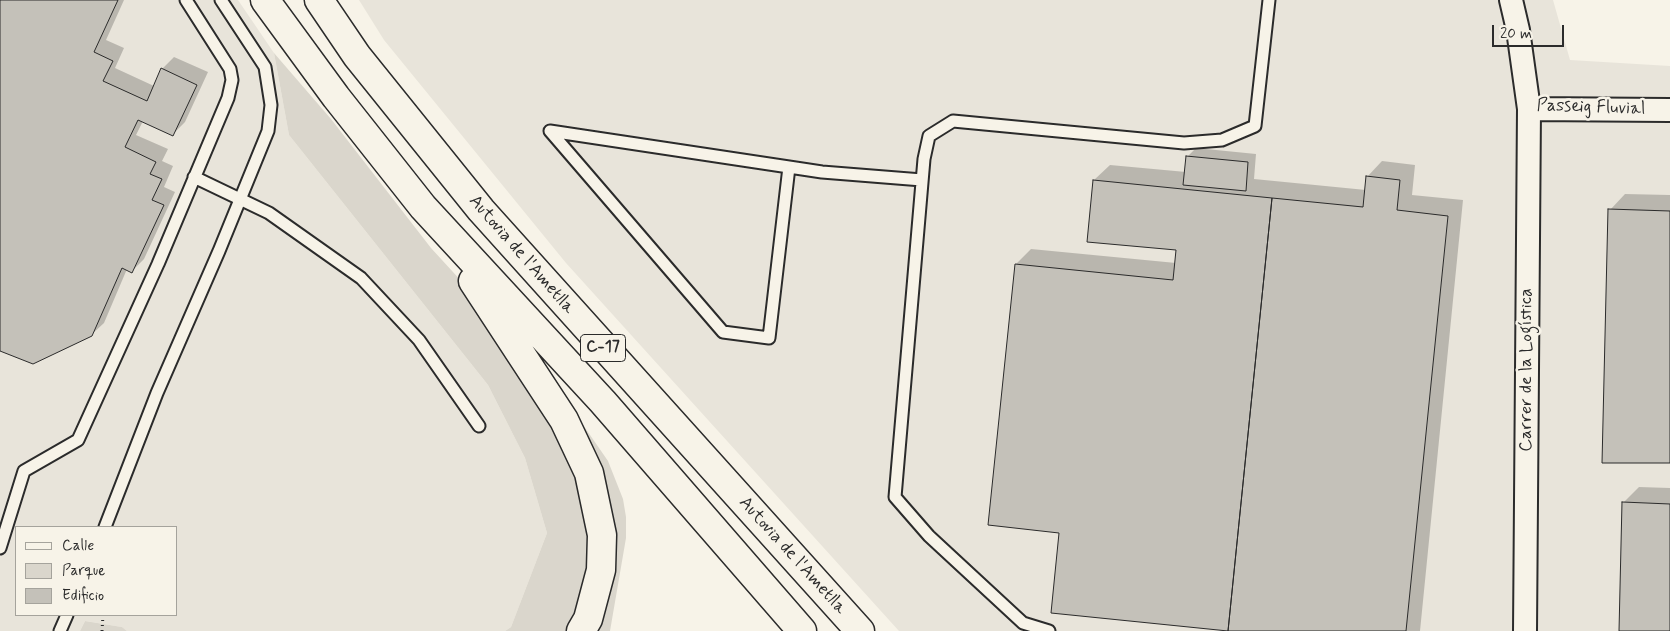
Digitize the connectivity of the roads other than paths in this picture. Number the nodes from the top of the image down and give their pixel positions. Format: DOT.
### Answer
graph roads {
  1 [pos="186,0"];
  2 [pos="221,0"];
  3 [pos="265,0"];
  4 [pos="319,0"];
  5 [pos="1268,0"];
  6 [pos="1511,0"];
  7 [pos="1529,108"];
  8 [pos="1670,110"];
  9 [pos="789,166"];
  10 [pos="194,177"];
  11 [pos="922,180"];
  12 [pos="240,200"];
  13 [pos="423,207"];
  14 [pos="479,426"];
  15 [pos="105,526"];
  16 [pos="0,548"];
  17 [pos="67,616"];
  18 [pos="60,631"];
  19 [pos="581,631"];
  20 [pos="802,631"];
  21 [pos="860,631"];
  22 [pos="1049,631"];
  23 [pos="1525,631"];
  1 -- 10 [label="lane"];
  2 -- 12 [label="lane"];
  3 -- 13 [label="highway, Autovia de l'Ametlla / C-17"];
  4 -- 21 [label="highway, Autovia de l'Ametlla / C-17"];
  5 -- 11 [label="lane"];
  6 -- 7 [label="street, Passeig Fluvial"];
  7 -- 8 [label="street, Passeig Fluvial"];
  7 -- 23 [label="street, Carrer de la Logística"];
  9 -- 9 [label="lane"];
  9 -- 11 [label="lane"];
  10 -- 12 [label="lane"];
  10 -- 16 [label="lane"];
  11 -- 22 [label="lane"];
  12 -- 14 [label="lane"];
  12 -- 15 [label="lane"];
  13 -- 19 [label="highway"];
  13 -- 20 [label="highway, Autovia de l'Ametlla / C-17"];
  17 -- 18 [label="lane"];
}
